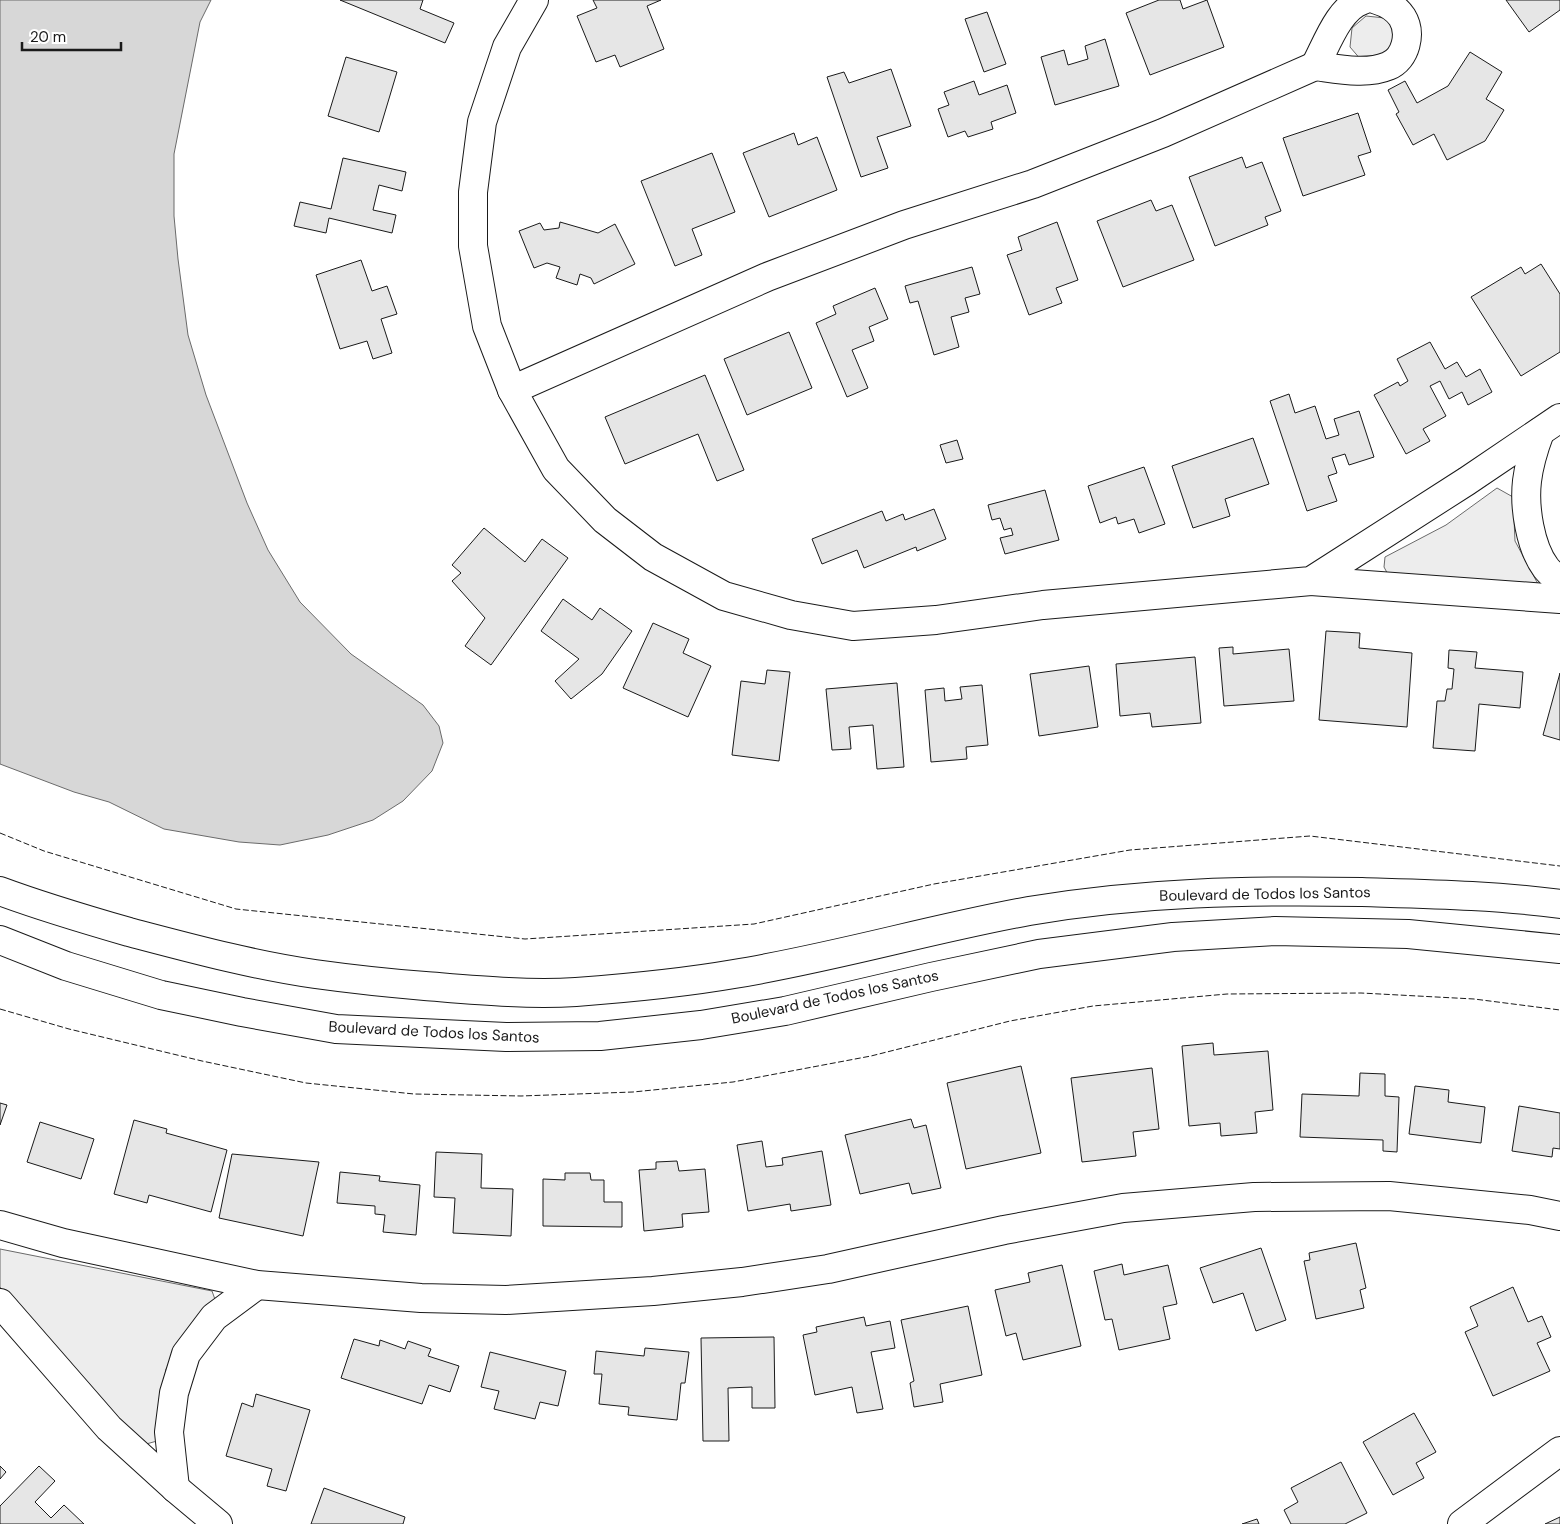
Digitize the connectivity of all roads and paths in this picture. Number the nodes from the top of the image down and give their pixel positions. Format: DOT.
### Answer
graph roads {
  1 [pos="534,0"];
  2 [pos="1363,0"];
  3 [pos="1377,0"];
  4 [pos="1316,66"];
  5 [pos="512,390"];
  6 [pos="1550,425"];
  7 [pos="1311,581"];
  8 [pos="1560,582"];
  9 [pos="1560,599"];
  10 [pos="0,891"];
  11 [pos="1560,904"];
  12 [pos="0,940"];
  13 [pos="1560,949"];
  14 [pos="1530,1210"];
  15 [pos="1560,1216"];
  16 [pos="0,1225"];
  17 [pos="1560,1235"];
  18 [pos="257,1284"];
  19 [pos="0,1303"];
  20 [pos="1560,1451"];
  21 [pos="174,1488"];
  22 [pos="218,1524"];
  23 [pos="1462,1524"];
  1 -- 5 [label="street"];
  2 -- 4 [label="street"];
  3 -- 4 [label="street"];
  4 -- 5 [label="street"];
  5 -- 7 [label="street"];
  6 -- 7 [label="street"];
  6 -- 8 [label="street"];
  7 -- 9 [label="street"];
  10 -- 11 [label="street, Boulevard de Todos los Santos"];
  12 -- 13 [label="street, Boulevard de Todos los Santos"];
  14 -- 15 [label="street"];
  14 -- 17 [label="street"];
  14 -- 18 [label="street"];
  16 -- 18 [label="street"];
  18 -- 21 [label="street"];
  19 -- 21 [label="street"];
  20 -- 23 [label="street"];
  21 -- 22 [label="street"];
}
